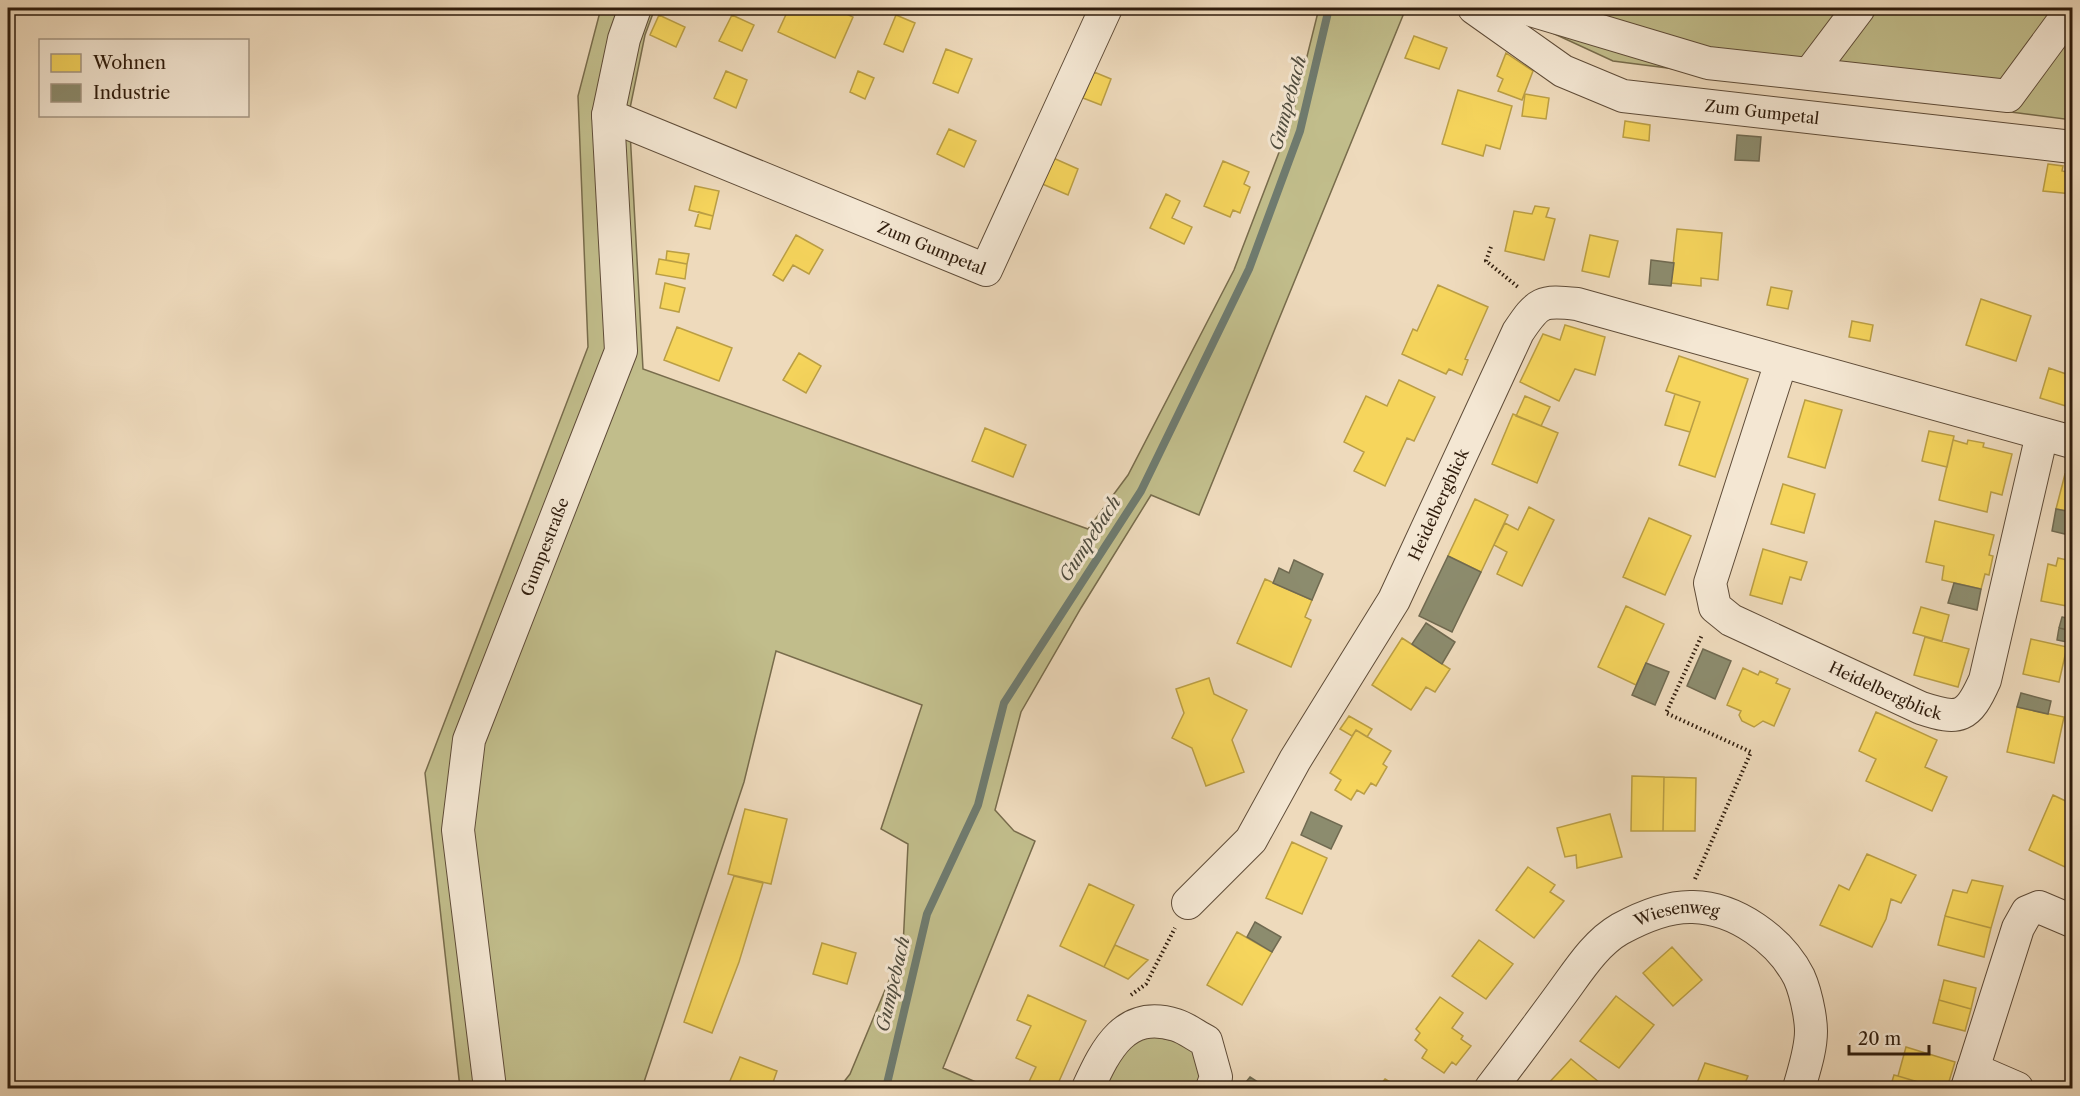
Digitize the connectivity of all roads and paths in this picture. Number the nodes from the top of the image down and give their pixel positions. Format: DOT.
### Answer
graph roads {
  1 [pos="635,8"];
  2 [pos="1106,8"];
  3 [pos="1474,8"];
  4 [pos="1524,8"];
  5 [pos="1859,8"];
  6 [pos="2073,9"];
  7 [pos="1810,74"];
  8 [pos="608,115"];
  9 [pos="2073,147"];
  10 [pos="1491,247"];
  11 [pos="1542,306"];
  12 [pos="1781,362"];
  13 [pos="2043,434"];
  14 [pos="2073,442"];
  15 [pos="1715,607"];
  16 [pos="1188,903"];
  17 [pos="1683,908"];
  18 [pos="2073,921"];
  19 [pos="1136,1024"];
  20 [pos="1970,1079"];
  21 [pos="490,1089"];
  22 [pos="1088,1089"];
  23 [pos="1212,1089"];
  24 [pos="1491,1089"];
  25 [pos="1798,1089"];
  26 [pos="2017,1089"];
  1 -- 8 [label="street, Gumpestraße"];
  2 -- 8 [label="street, Zum Gumpetal"];
  3 -- 9 [label="street, Zum Gumpetal"];
  4 -- 7 [label="street"];
  5 -- 7 [label="street"];
  6 -- 7 [label="street"];
  8 -- 21 [label="street, Gumpestraße"];
  10 -- 11 [label="path"];
  11 -- 12 [label="street"];
  11 -- 16 [label="street, Heidelbergblick"];
  12 -- 13 [label="street"];
  12 -- 15 [label="street"];
  13 -- 14 [label="street"];
  13 -- 15 [label="street, Heidelbergblick"];
  15 -- 17 [label="path"];
  16 -- 19 [label="path"];
  17 -- 24 [label="street, Wiesenweg"];
  17 -- 25 [label="street, Wiesenweg"];
  18 -- 20 [label="street"];
  19 -- 22 [label="street"];
  19 -- 23 [label="street"];
  20 -- 26 [label="street"];
}
